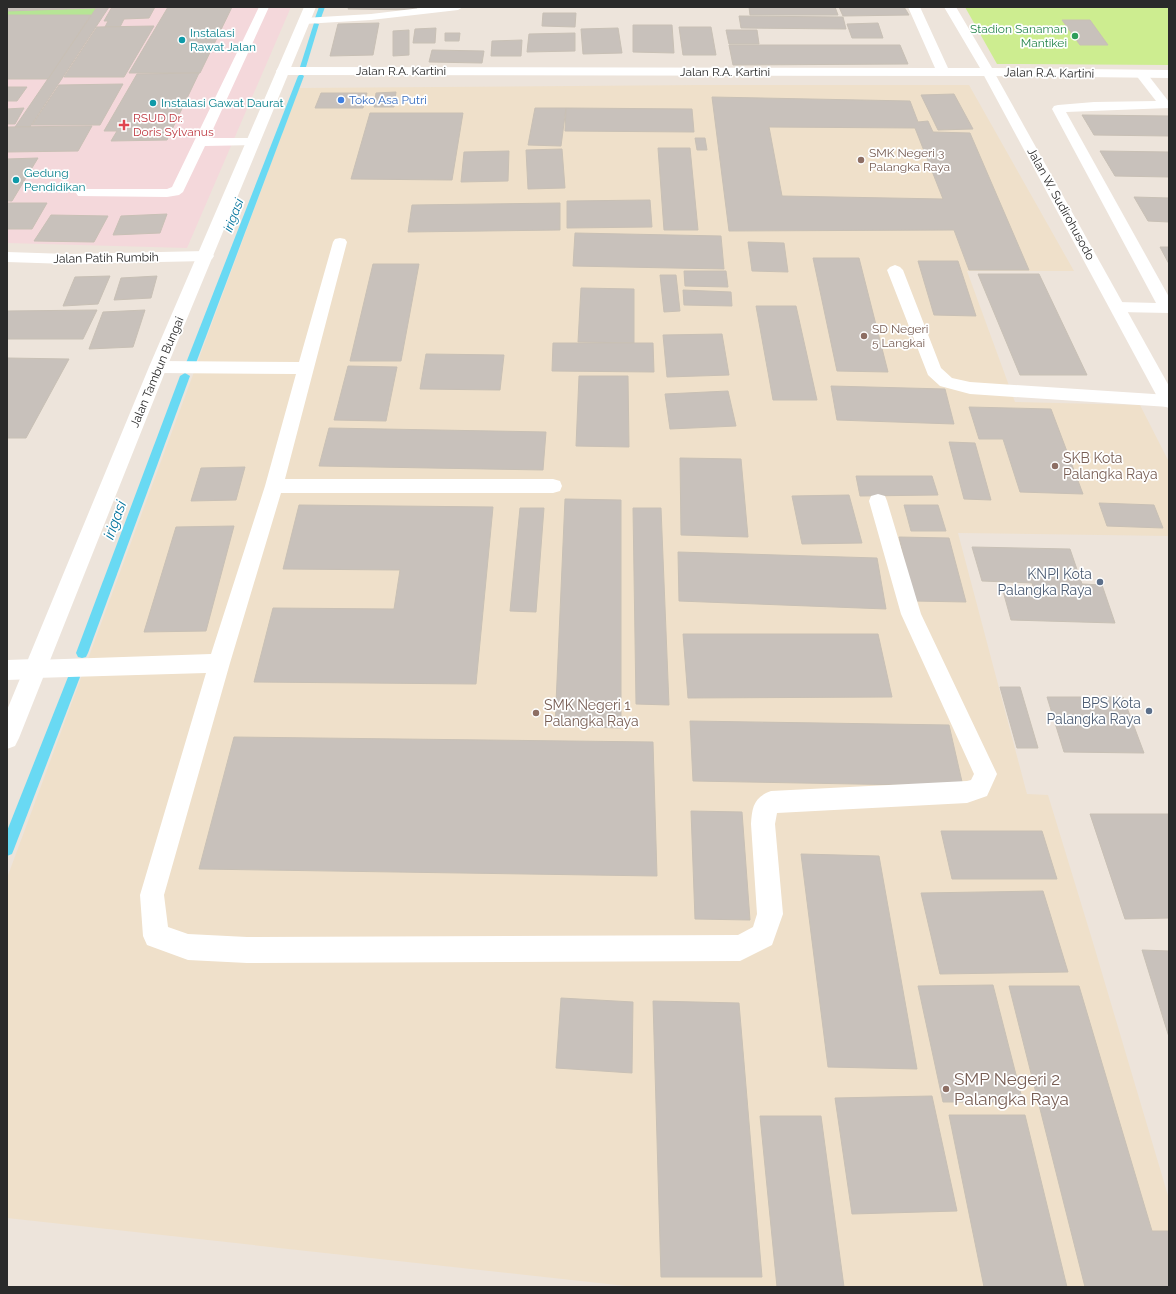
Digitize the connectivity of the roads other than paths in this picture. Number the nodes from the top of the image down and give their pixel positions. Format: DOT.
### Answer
graph roads {
  1 [pos="264,7"];
  2 [pos="458,7"];
  3 [pos="914,7"];
  4 [pos="950,7"];
  5 [pos="307,14"];
  6 [pos="282,71"];
  7 [pos="943,72"];
  8 [pos="988,72"];
  9 [pos="1141,74"];
  10 [pos="1169,74"];
  11 [pos="1167,105"];
  12 [pos="200,142"];
  13 [pos="253,142"];
  14 [pos="83,193"];
  15 [pos="340,242"];
  16 [pos="206,256"];
  17 [pos="7,257"];
  18 [pos="894,270"];
  19 [pos="1118,307"];
  20 [pos="1168,308"];
  21 [pos="158,367"];
  22 [pos="305,368"];
  23 [pos="1167,395"];
  24 [pos="274,486"];
  25 [pos="553,486"];
  26 [pos="878,501"];
  27 [pos="219,663"];
  28 [pos="35,669"];
  29 [pos="7,670"];
  30 [pos="7,738"];
  1 -- 12 [label="lane"];
  2 -- 5 [label="lane"];
  3 -- 7 [label="street"];
  4 -- 8 [label="street, Jalan W. Sudirohusodo"];
  5 -- 6 [label="street, Jalan Tambun Bungai"];
  6 -- 7 [label="street, Jalan R.A. Kartini"];
  6 -- 13 [label="street, Jalan Tambun Bungai"];
  7 -- 8 [label="street, Jalan R.A. Kartini"];
  8 -- 9 [label="street, Jalan R.A. Kartini"];
  8 -- 19 [label="street, Jalan W. Sudirohusodo"];
  9 -- 10 [label="street, Jalan R.A. Kartini"];
  9 -- 11 [label="lane"];
  11 -- 20 [label="lane"];
  12 -- 13 [label="lane"];
  12 -- 14 [label="lane"];
  13 -- 16 [label="street, Jalan Tambun Bungai"];
  15 -- 22 [label="lane"];
  16 -- 17 [label="street, Jalan Patih Rumbih"];
  16 -- 21 [label="street, Jalan Tambun Bungai"];
  18 -- 23 [label="lane"];
  19 -- 20 [label="lane"];
  19 -- 23 [label="street, Jalan W. Sudirohusodo"];
  21 -- 22 [label="lane"];
  21 -- 28 [label="street, Jalan Tambun Bungai"];
  22 -- 24 [label="lane"];
  24 -- 25 [label="lane"];
  24 -- 27 [label="lane"];
  26 -- 27 [label="lane"];
  27 -- 28 [label="lane"];
  28 -- 29 [label="street"];
  28 -- 30 [label="street, Jalan Tambun Bungai"];
}
